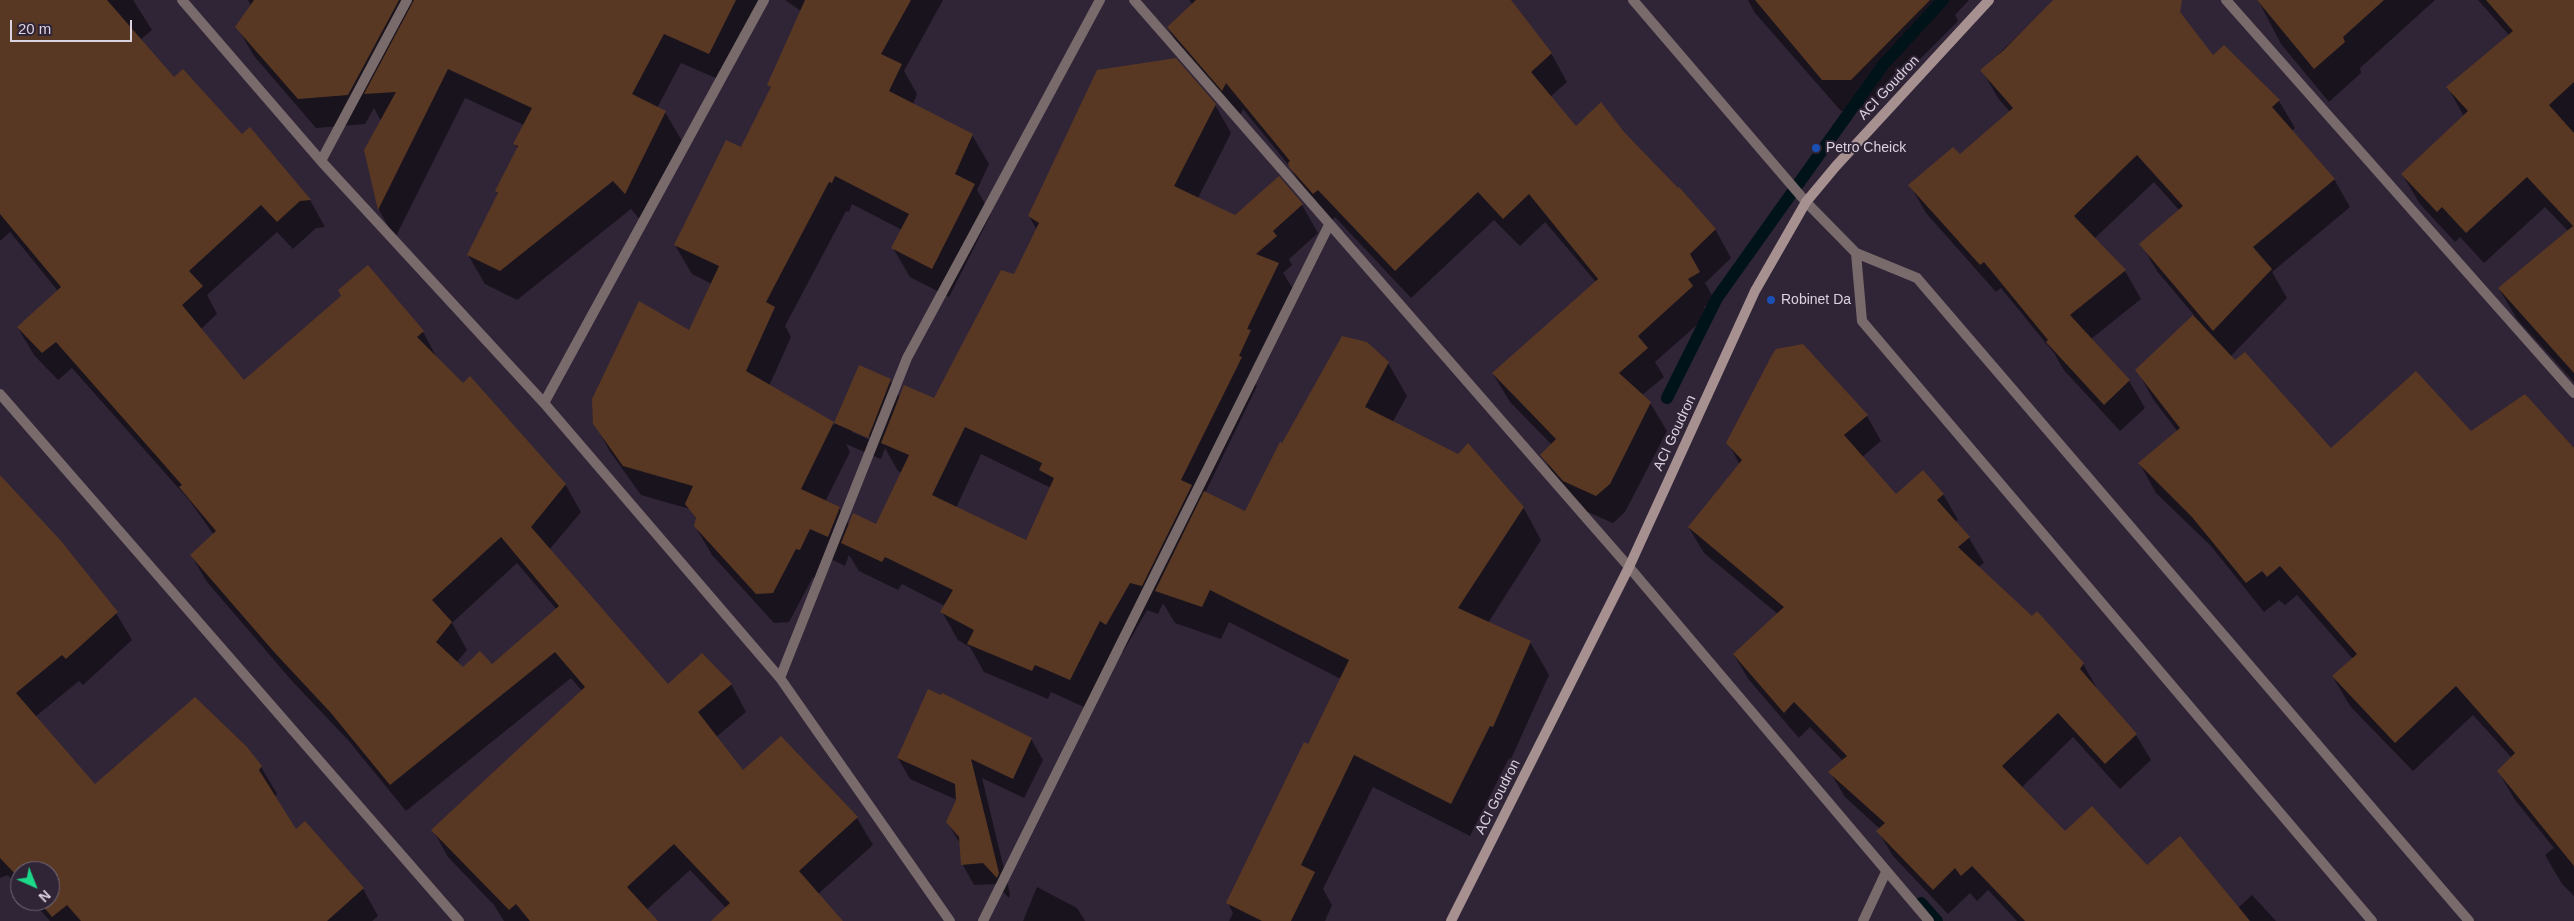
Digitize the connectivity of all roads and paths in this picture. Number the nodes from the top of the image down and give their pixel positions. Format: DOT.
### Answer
graph roads {
  1 [pos="182,0"];
  2 [pos="407,0"];
  3 [pos="764,0"];
  4 [pos="1100,0"];
  5 [pos="1134,0"];
  6 [pos="1633,0"];
  7 [pos="1989,0"];
  8 [pos="2226,0"];
  9 [pos="320,161"];
  10 [pos="1806,202"];
  11 [pos="1329,225"];
  12 [pos="1856,253"];
  13 [pos="2574,393"];
  14 [pos="0,394"];
  15 [pos="544,403"];
  16 [pos="1629,567"];
  17 [pos="780,678"];
  18 [pos="1886,872"];
  19 [pos="458,921"];
  20 [pos="950,921"];
  21 [pos="982,921"];
  22 [pos="1451,921"];
  23 [pos="1863,921"];
  24 [pos="1929,921"];
  25 [pos="2372,921"];
  26 [pos="2469,921"];
  1 -- 9 [label="street"];
  2 -- 9 [label="street"];
  3 -- 15 [label="street"];
  4 -- 17 [label="street"];
  5 -- 11 [label="street"];
  6 -- 10 [label="street"];
  7 -- 10 [label="street, ACI Goudron"];
  8 -- 13 [label="street"];
  9 -- 15 [label="street"];
  10 -- 12 [label="street"];
  10 -- 16 [label="street, ACI Goudron"];
  11 -- 16 [label="street"];
  11 -- 21 [label="street"];
  12 -- 25 [label="street"];
  12 -- 26 [label="street"];
  14 -- 19 [label="street"];
  15 -- 17 [label="street"];
  16 -- 18 [label="street"];
  16 -- 22 [label="street, ACI Goudron"];
  17 -- 20 [label="street"];
  18 -- 23 [label="street"];
  18 -- 24 [label="street"];
}
